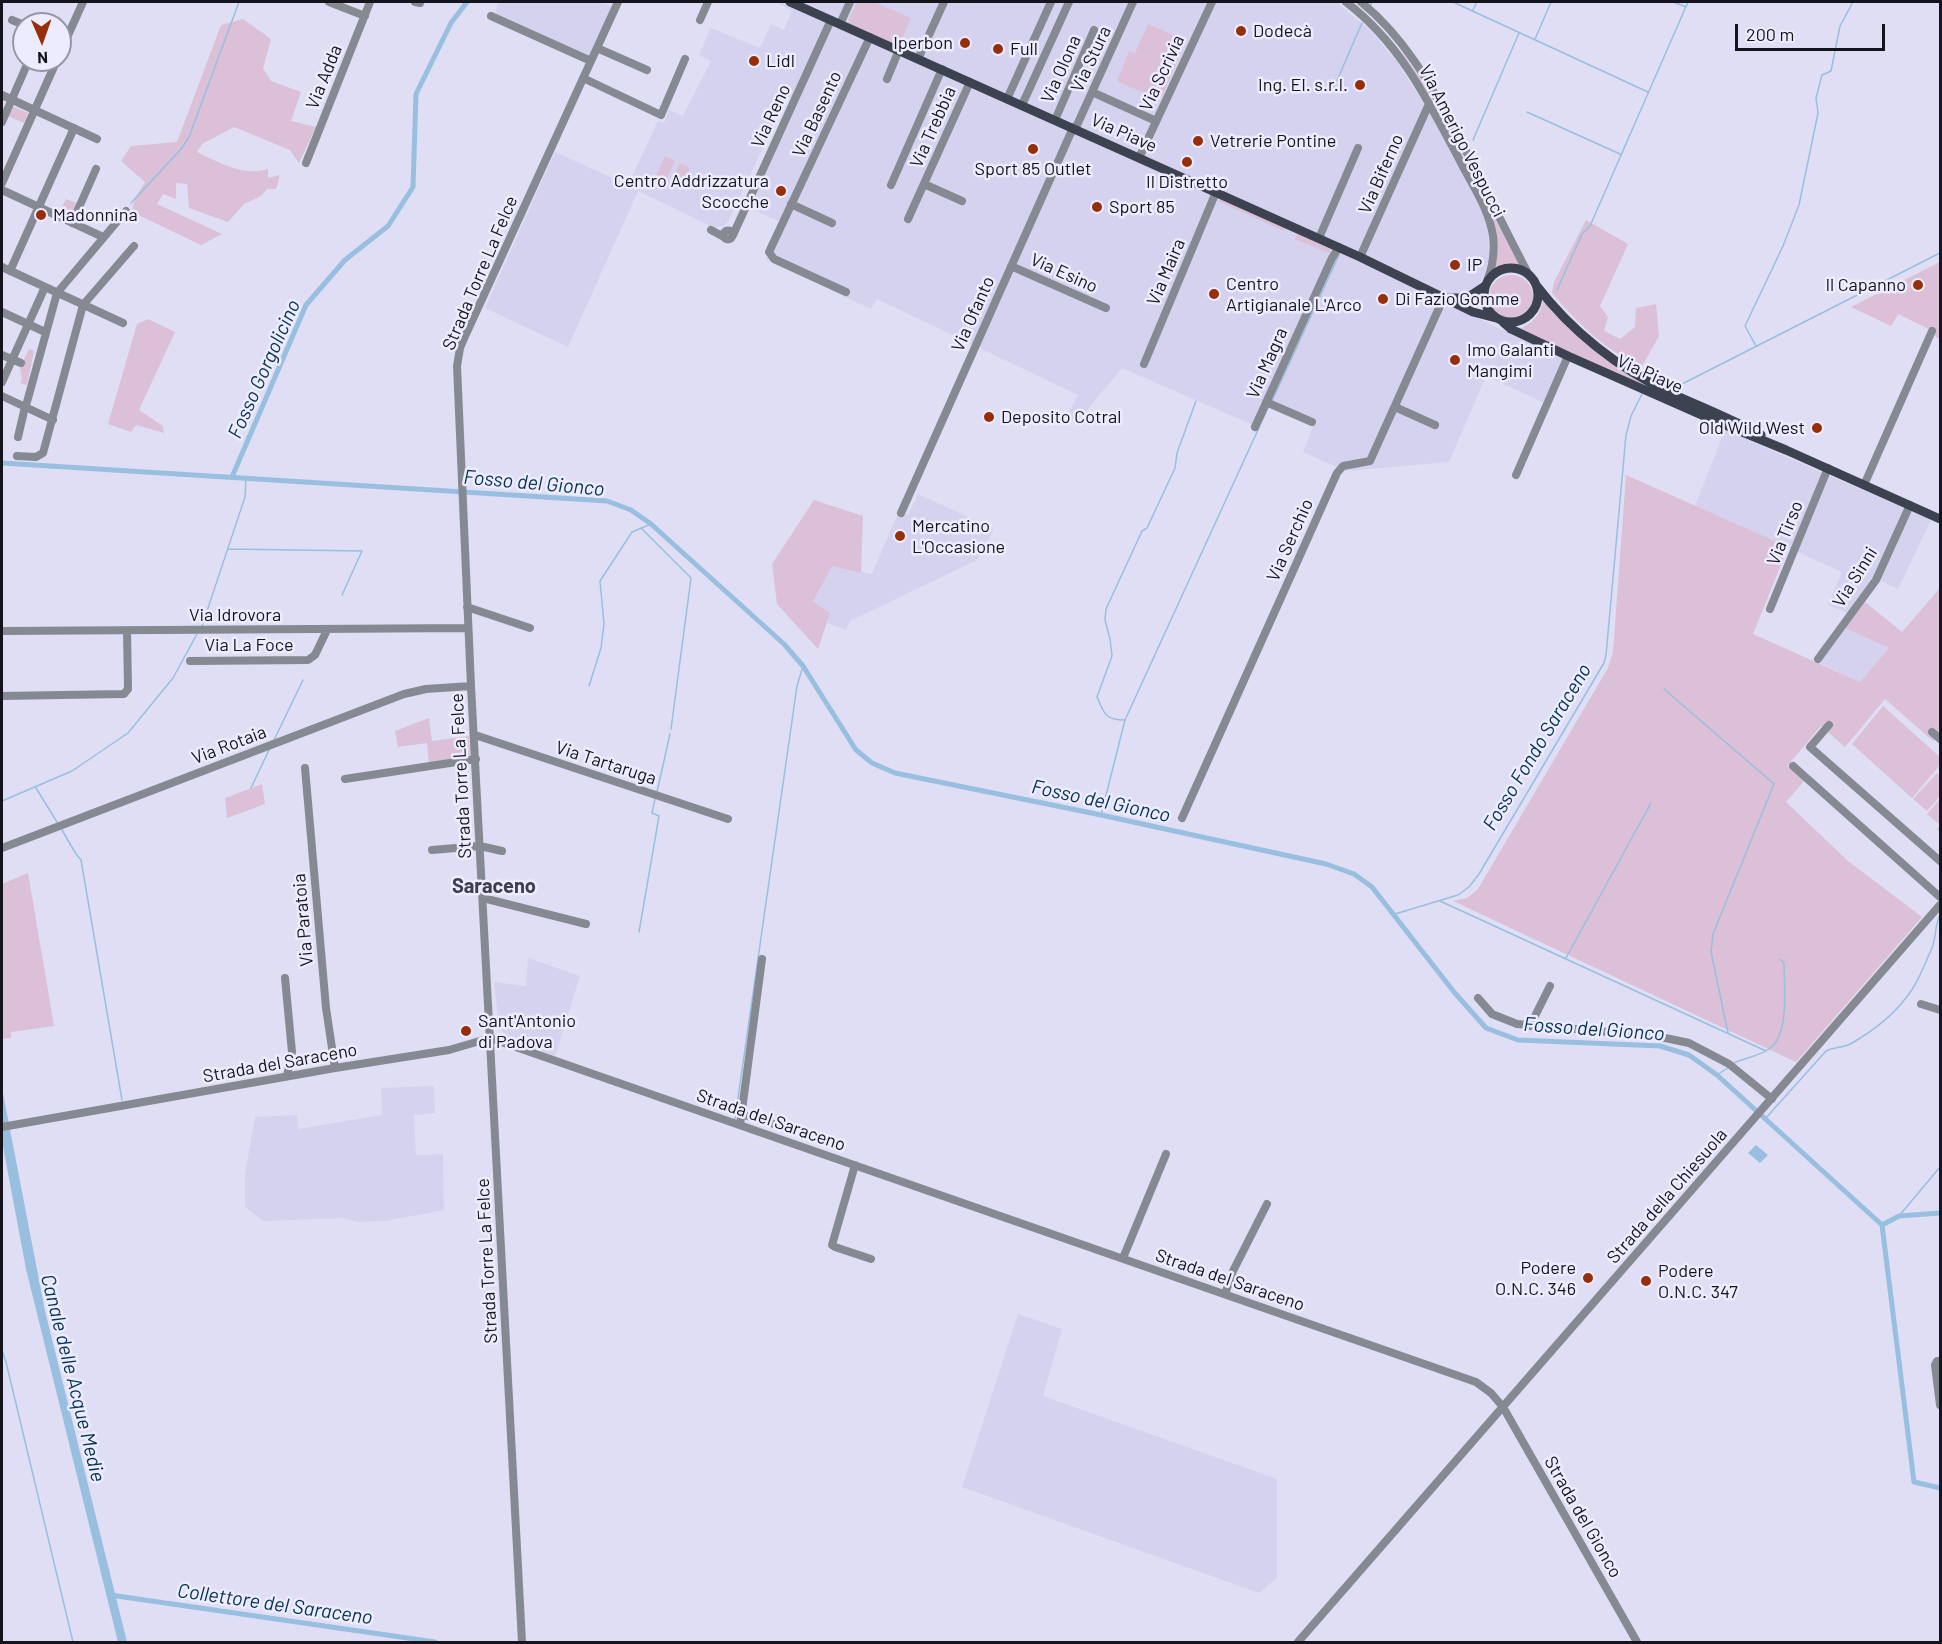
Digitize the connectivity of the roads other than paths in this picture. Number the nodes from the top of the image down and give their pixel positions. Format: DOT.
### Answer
graph roads {
  1 [pos="83,2"];
  2 [pos="329,2"];
  3 [pos="370,2"];
  4 [pos="618,2"];
  5 [pos="708,2"];
  6 [pos="790,2"];
  7 [pos="850,2"];
  8 [pos="944,2"];
  9 [pos="1051,2"];
  10 [pos="1069,2"];
  11 [pos="1133,2"];
  12 [pos="1212,2"];
  13 [pos="1346,2"];
  14 [pos="1361,2"];
  15 [pos="365,16"];
  16 [pos="491,16"];
  17 [pos="700,20"];
  18 [pos="836,22"];
  19 [pos="72,23"];
  20 [pos="1094,30"];
  21 [pos="870,37"];
  22 [pos="597,48"];
  23 [pos="899,51"];
  24 [pos="918,59"];
  25 [pos="685,60"];
  26 [pos="591,61"];
  27 [pos="647,69"];
  28 [pos="942,69"];
  29 [pos="24,72"];
  30 [pos="51,72"];
  31 [pos="583,78"];
  32 [pos="887,79"];
  33 [pos="970,82"];
  34 [pos="1092,92"];
  35 [pos="2,95"];
  36 [pos="1007,99"];
  37 [pos="11,100"];
  38 [pos="1430,104"];
  39 [pos="1022,105"];
  40 [pos="34,110"];
  41 [pos="1055,120"];
  42 [pos="1156,121"];
  43 [pos="2,122"];
  44 [pos="74,128"];
  45 [pos="1073,128"];
  46 [pos="97,139"];
  47 [pos="1358,148"];
  48 [pos="1139,158"];
  49 [pos="306,164"];
  50 [pos="96,169"];
  51 [pos="2,183"];
  52 [pos="924,184"];
  53 [pos="891,185"];
  54 [pos="2,190"];
  55 [pos="1216,192"];
  56 [pos="962,201"];
  57 [pos="791,204"];
  58 [pos="39,207"];
  59 [pos="126,211"];
  60 [pos="908,219"];
  61 [pos="72,223"];
  62 [pos="832,223"];
  63 [pos="723,233"];
  64 [pos="103,237"];
  65 [pos="1319,238"];
  66 [pos="134,246"];
  67 [pos="1339,247"];
  68 [pos="1360,257"];
  69 [pos="1011,266"];
  70 [pos="2,267"];
  71 [pos="10,271"];
  72 [pos="1533,281"];
  73 [pos="1486,284"];
  74 [pos="45,287"];
  75 [pos="846,292"];
  76 [pos="57,293"];
  77 [pos="1444,297"];
  78 [pos="83,305"];
  79 [pos="1106,308"];
  80 [pos="2,312"];
  81 [pos="1499,320"];
  82 [pos="123,323"];
  83 [pos="28,324"];
  84 [pos="1932,331"];
  85 [pos="45,332"];
  86 [pos="2,355"];
  87 [pos="1568,356"];
  88 [pos="12,359"];
  89 [pos="21,363"];
  90 [pos="1144,364"];
  91 [pos="2,382"];
  92 [pos="2,396"];
  93 [pos="1266,402"];
  94 [pos="26,405"];
  95 [pos="1395,407"];
  96 [pos="53,420"];
  97 [pos="1312,422"];
  98 [pos="1435,425"];
  99 [pos="1255,427"];
  100 [pos="18,437"];
  101 [pos="1786,450"];
  102 [pos="17,456"];
  103 [pos="1827,468"];
  104 [pos="1516,475"];
  105 [pos="1864,484"];
  106 [pos="1910,505"];
  107 [pos="901,513"];
  108 [pos="1941,519"];
  109 [pos="468,607"];
  110 [pos="1770,609"];
  111 [pos="468,628"];
  112 [pos="530,628"];
  113 [pos="327,630"];
  114 [pos="2,631"];
  115 [pos="127,631"];
  116 [pos="1818,659"];
  117 [pos="190,661"];
  118 [pos="471,686"];
  119 [pos="2,696"];
  120 [pos="1829,725"];
  121 [pos="1932,732"];
  122 [pos="475,735"];
  123 [pos="1941,739"];
  124 [pos="476,759"];
  125 [pos="1793,766"];
  126 [pos="305,768"];
  127 [pos="345,778"];
  128 [pos="1182,818"];
  129 [pos="728,819"];
  130 [pos="480,846"];
  131 [pos="2,848"];
  132 [pos="432,850"];
  133 [pos="502,851"];
  134 [pos="1941,861"];
  135 [pos="1941,897"];
  136 [pos="483,898"];
  137 [pos="1941,905"];
  138 [pos="586,924"];
  139 [pos="762,959"];
  140 [pos="285,978"];
  141 [pos="1550,986"];
  142 [pos="1478,998"];
  143 [pos="1922,1004"];
  144 [pos="1941,1010"];
  145 [pos="1530,1026"];
  146 [pos="490,1038"];
  147 [pos="335,1068"];
  148 [pos="287,1076"];
  149 [pos="1772,1099"];
  150 [pos="741,1114"];
  151 [pos="774,1124"];
  152 [pos="740,1125"];
  153 [pos="2,1126"];
  154 [pos="1166,1154"];
  155 [pos="855,1165"];
  156 [pos="1267,1204"];
  157 [pos="1123,1258"];
  158 [pos="871,1259"];
  159 [pos="1225,1294"];
  160 [pos="1941,1360"];
  161 [pos="1941,1404"];
  162 [pos="1503,1407"];
  163 [pos="522,1642"];
  164 [pos="1298,1642"];
  165 [pos="1637,1642"];
  1 -- 19 [label="street"];
  2 -- 15 [label="street"];
  3 -- 15 [label="street, Via Adda"];
  4 -- 22 [label="street, Strada Torre La Felce"];
  5 -- 17 [label="street"];
  6 -- 18 [label="main road, Via Piave"];
  7 -- 18 [label="street, Via Reno"];
  8 -- 24 [label="street"];
  9 -- 36 [label="street"];
  10 -- 39 [label="street"];
  11 -- 34 [label="street, Via Stura"];
  12 -- 42 [label="street, Via Scrivia"];
  13 -- 38 [label="street, Via Amerigo Vespucci"];
  14 -- 72 [label="street, Via Amerigo Vespucci"];
  15 -- 49 [label="street, Via Adda"];
  16 -- 26 [label="street"];
  18 -- 21 [label="main road, Via Piave"];
  18 -- 63 [label="street, Via Reno"];
  20 -- 41 [label="street, Via Olona"];
  21 -- 23 [label="main road, Via Piave"];
  21 -- 57 [label="street, Via Basento"];
  22 -- 26 [label="street, Strada Torre La Felce"];
  22 -- 27 [label="street"];
  23 -- 24 [label="main road, Via Piave"];
  23 -- 32 [label="street"];
  24 -- 28 [label="main road, Via Piave"];
  25 -- 31 [label="street"];
  26 -- 31 [label="street, Strada Torre La Felce"];
  28 -- 33 [label="main road, Via Piave"];
  28 -- 53 [label="street"];
  29 -- 37 [label="street"];
  30 -- 40 [label="street"];
  31 -- 109 [label="street, Strada Torre La Felce"];
  33 -- 36 [label="main road, Via Piave"];
  33 -- 52 [label="street, Via Trebbia"];
  34 -- 42 [label="street"];
  34 -- 45 [label="street, Via Stura"];
  35 -- 37 [label="street"];
  36 -- 39 [label="main road, Via Piave"];
  37 -- 40 [label="street"];
  37 -- 43 [label="street"];
  38 -- 68 [label="street, Via Biferno"];
  38 -- 73 [label="street, Via Amerigo Vespucci"];
  39 -- 41 [label="main road, Via Piave"];
  40 -- 44 [label="street"];
  40 -- 51 [label="street"];
  41 -- 45 [label="main road, Via Piave"];
  42 -- 48 [label="street, Via Scrivia"];
  44 -- 46 [label="street"];
  44 -- 58 [label="street"];
  45 -- 48 [label="main road, Via Piave"];
  45 -- 69 [label="street, Via Ofanto"];
  47 -- 65 [label="street"];
  48 -- 55 [label="main road, Via Piave"];
  50 -- 61 [label="street"];
  52 -- 56 [label="street, Via Trebbia"];
  52 -- 60 [label="street, Via Trebbia"];
  54 -- 58 [label="street"];
  55 -- 65 [label="main road, Via Piave"];
  55 -- 90 [label="street, Via Maira"];
  57 -- 62 [label="street"];
  57 -- 75 [label="street, Via Basento"];
  58 -- 61 [label="street"];
  58 -- 71 [label="street"];
  59 -- 64 [label="street"];
  61 -- 64 [label="street"];
  64 -- 76 [label="street"];
  65 -- 67 [label="main road, Via Piave"];
  66 -- 78 [label="street"];
  67 -- 68 [label="main road, Via Piave"];
  67 -- 93 [label="street, Via Magra"];
  68 -- 77 [label="main road, Via Piave"];
  69 -- 79 [label="street, Via Esino"];
  69 -- 107 [label="street, Via Ofanto"];
  70 -- 71 [label="street"];
  71 -- 74 [label="street"];
  72 -- 73 [label="main road"];
  72 -- 81 [label="main road"];
  72 -- 101 [label="main road, Via Piave"];
  73 -- 77 [label="main road"];
  73 -- 81 [label="main road"];
  74 -- 76 [label="street"];
  74 -- 83 [label="street"];
  76 -- 78 [label="street"];
  76 -- 85 [label="street"];
  77 -- 81 [label="main road, Via Piave"];
  77 -- 95 [label="street, Via Serchio"];
  78 -- 82 [label="street"];
  78 -- 96 [label="street"];
  80 -- 83 [label="street"];
  81 -- 87 [label="main road, Via Piave"];
  83 -- 85 [label="street"];
  83 -- 88 [label="street"];
  84 -- 105 [label="street"];
  85 -- 94 [label="street"];
  86 -- 88 [label="street"];
  87 -- 101 [label="main road, Via Piave"];
  87 -- 104 [label="street"];
  88 -- 89 [label="street"];
  88 -- 91 [label="street"];
  92 -- 94 [label="street"];
  93 -- 97 [label="street"];
  93 -- 99 [label="street, Via Magra"];
  94 -- 96 [label="street"];
  94 -- 100 [label="street"];
  95 -- 98 [label="street"];
  95 -- 128 [label="street, Via Serchio"];
  96 -- 102 [label="street"];
  101 -- 103 [label="main road, Via Piave"];
  103 -- 105 [label="main road, Via Piave"];
  103 -- 110 [label="street, Via Tirso"];
  105 -- 106 [label="main road, Via Piave"];
  106 -- 108 [label="main road, Via Piave"];
  106 -- 116 [label="street, Via Sinni"];
  109 -- 111 [label="street, Strada Torre La Felce"];
  109 -- 112 [label="street"];
  111 -- 113 [label="street, Via Idrovora"];
  111 -- 118 [label="street, Strada Torre La Felce"];
  113 -- 115 [label="street, Via Idrovora"];
  113 -- 117 [label="street, Via La Foce"];
  114 -- 115 [label="street, Via Idrovora"];
  115 -- 119 [label="street"];
  118 -- 122 [label="street, Strada Torre La Felce"];
  118 -- 131 [label="street, Via Rotaia"];
  120 -- 134 [label="street"];
  121 -- 123 [label="street"];
  122 -- 124 [label="street, Strada Torre La Felce"];
  122 -- 129 [label="street, Via Tartaruga"];
  124 -- 127 [label="street"];
  124 -- 130 [label="street, Strada Torre La Felce"];
  125 -- 135 [label="street"];
  126 -- 147 [label="street, Via Paratoia"];
  130 -- 132 [label="street"];
  130 -- 133 [label="street"];
  130 -- 136 [label="street, Strada Torre La Felce"];
  136 -- 138 [label="street"];
  136 -- 146 [label="street, Strada Torre La Felce"];
  137 -- 149 [label="street, Strada della Chiesuola"];
  139 -- 150 [label="street"];
  140 -- 148 [label="street"];
  141 -- 145 [label="street"];
  142 -- 145 [label="street"];
  143 -- 144 [label="street"];
  145 -- 149 [label="street"];
  146 -- 147 [label="street, Strada del Saraceno"];
  146 -- 152 [label="street, Strada del Saraceno"];
  146 -- 163 [label="street, Strada Torre La Felce"];
  147 -- 148 [label="street, Strada del Saraceno"];
  148 -- 153 [label="street, Strada del Saraceno"];
  149 -- 162 [label="street, Strada della Chiesuola"];
  150 -- 151 [label="street"];
  150 -- 152 [label="street"];
  152 -- 155 [label="street, Strada del Saraceno"];
  154 -- 157 [label="street"];
  155 -- 157 [label="street, Strada del Saraceno"];
  155 -- 158 [label="street"];
  156 -- 159 [label="street"];
  157 -- 159 [label="street, Strada del Saraceno"];
  159 -- 162 [label="street, Strada del Saraceno"];
  160 -- 161 [label="street"];
  162 -- 164 [label="street, Strada della Chiesuola"];
  162 -- 165 [label="street, Strada del Gionco"];
}
